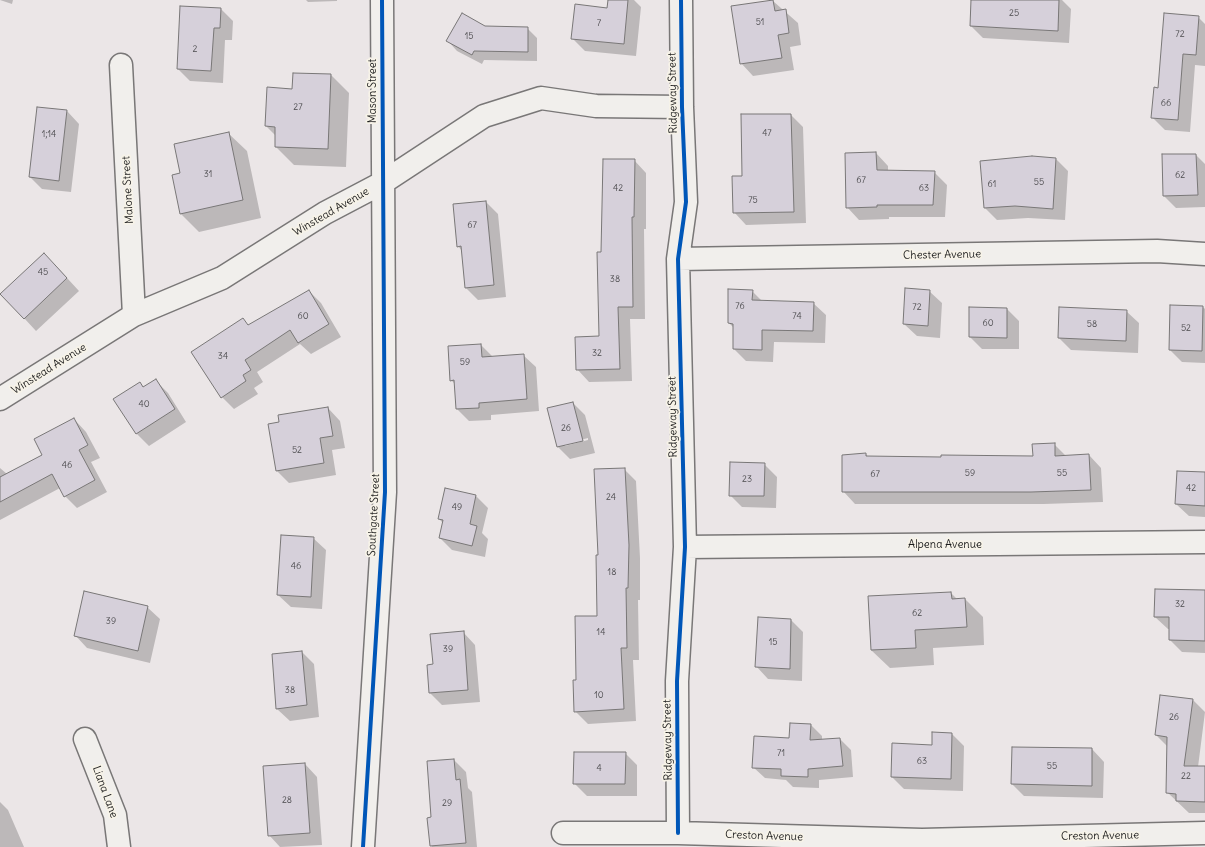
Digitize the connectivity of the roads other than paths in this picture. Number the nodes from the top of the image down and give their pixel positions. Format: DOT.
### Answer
graph roads {
  1 [pos="382,0"];
  2 [pos="681,0"];
  3 [pos="121,65"];
  4 [pos="682,107"];
  5 [pos="382,183"];
  6 [pos="1205,254"];
  7 [pos="678,259"];
  8 [pos="134,315"];
  9 [pos="0,399"];
  10 [pos="1205,542"];
  11 [pos="685,547"];
  12 [pos="85,739"];
  13 [pos="563,833"];
  14 [pos="678,833"];
  15 [pos="1205,833"];
  16 [pos="922,844"];
  17 [pos="118,847"];
  18 [pos="363,847"];
  1 -- 5 [label="street, Mason Street"];
  2 -- 4 [label="street, Ridgeway Street"];
  3 -- 8 [label="street, Malone Street"];
  4 -- 5 [label="street, Winstead Avenue"];
  4 -- 7 [label="street, Ridgeway Street"];
  5 -- 8 [label="street, Winstead Avenue"];
  5 -- 18 [label="street, Southgate Street"];
  6 -- 7 [label="street, Chester Avenue"];
  7 -- 11 [label="street, Ridgeway Street"];
  8 -- 9 [label="street, Winstead Avenue"];
  10 -- 11 [label="street, Alpena Avenue"];
  11 -- 14 [label="street, Ridgeway Street"];
  12 -- 17 [label="street, Liana Lane"];
  13 -- 14 [label="street, Creston Avenue"];
  14 -- 16 [label="street, Creston Avenue"];
  15 -- 16 [label="street, Creston Avenue"];
}
